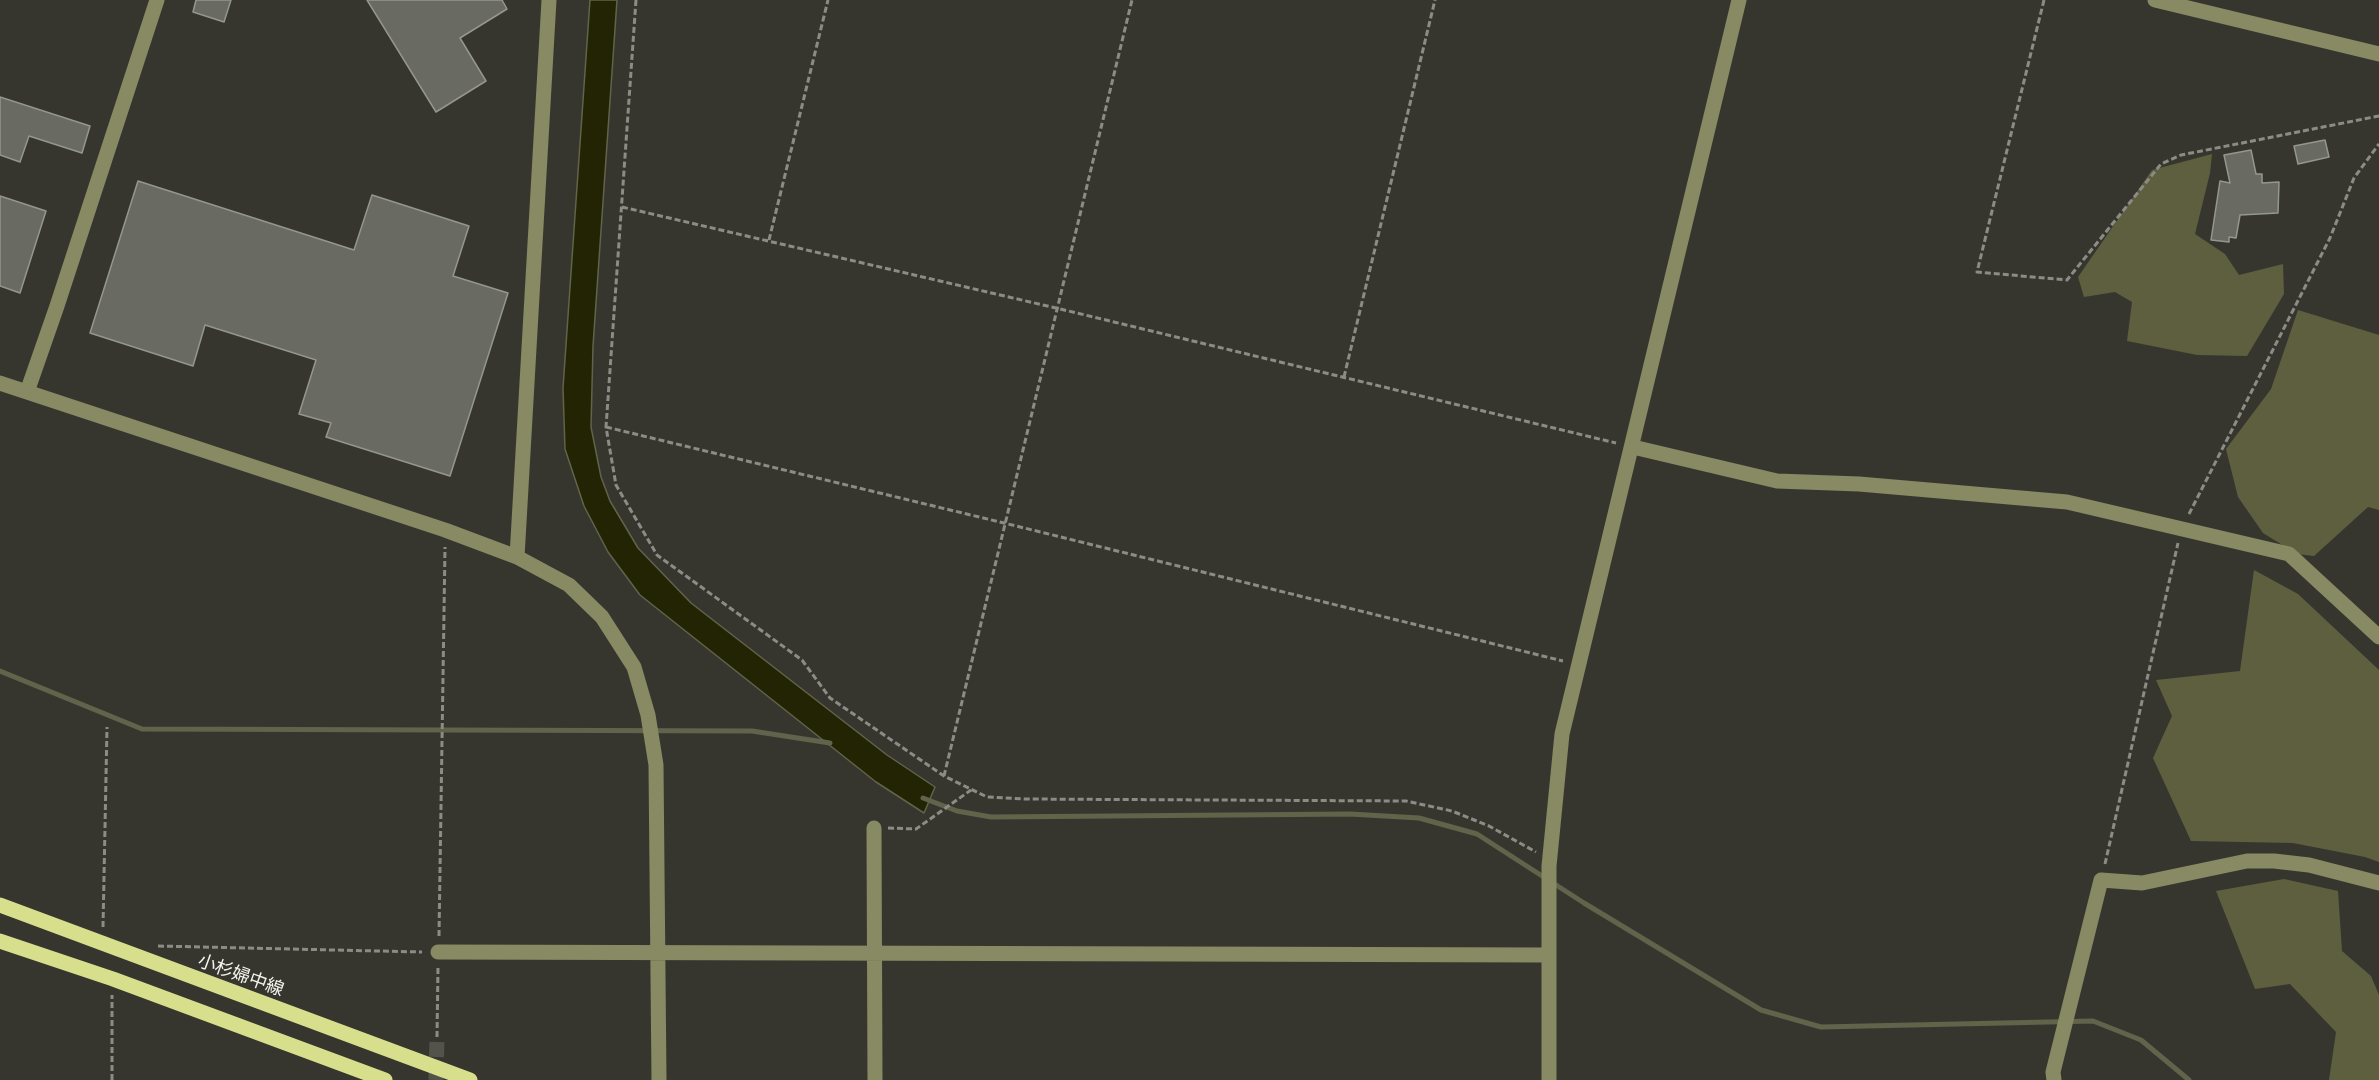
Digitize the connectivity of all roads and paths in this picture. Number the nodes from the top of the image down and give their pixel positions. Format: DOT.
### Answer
graph roads {
  1 [pos="157,0"];
  2 [pos="549,0"];
  3 [pos="636,0"];
  4 [pos="828,0"];
  5 [pos="1132,0"];
  6 [pos="1435,0"];
  7 [pos="1739,0"];
  8 [pos="2044,0"];
  9 [pos="2155,0"];
  10 [pos="2379,54"];
  11 [pos="2379,116"];
  12 [pos="2379,144"];
  13 [pos="622,207"];
  14 [pos="769,241"];
  15 [pos="1056,308"];
  16 [pos="1344,378"];
  17 [pos="0,383"];
  18 [pos="27,392"];
  19 [pos="606,427"];
  20 [pos="1632,447"];
  21 [pos="1004,523"];
  22 [pos="445,530"];
  23 [pos="2181,530"];
  24 [pos="517,557"];
  25 [pos="2379,638"];
  26 [pos="1579,665"];
  27 [pos="106,727"];
  28 [pos="944,776"];
  29 [pos="971,790"];
  30 [pos="874,828"];
  31 [pos="1550,863"];
  32 [pos="2101,880"];
  33 [pos="2379,883"];
  34 [pos="1,905"];
  35 [pos="0,941"];
  36 [pos="103,944"];
  37 [pos="149,945"];
  38 [pos="438,952"];
  39 [pos="659,954"];
  40 [pos="875,954"];
  41 [pos="1550,955"];
  42 [pos="113,979"];
  43 [pos="437,1037"];
  44 [pos="112,1080"];
  45 [pos="385,1080"];
  46 [pos="470,1080"];
  47 [pos="659,1080"];
  48 [pos="875,1080"];
  49 [pos="1549,1080"];
  50 [pos="2054,1080"];
  1 -- 18 [label="street"];
  2 -- 24 [label="street"];
  3 -- 13 [label="path"];
  4 -- 14 [label="path"];
  5 -- 15 [label="path"];
  6 -- 16 [label="path"];
  7 -- 20 [label="street"];
  8 -- 11 [label="path"];
  9 -- 10 [label="street"];
  12 -- 23 [label="path"];
  13 -- 14 [label="path"];
  13 -- 19 [label="path"];
  14 -- 15 [label="path"];
  15 -- 16 [label="path"];
  15 -- 21 [label="path"];
  16 -- 20 [label="path"];
  17 -- 18 [label="street"];
  18 -- 22 [label="street"];
  19 -- 21 [label="path"];
  19 -- 28 [label="path"];
  20 -- 23 [label="street"];
  20 -- 26 [label="street"];
  21 -- 26 [label="path"];
  21 -- 28 [label="path"];
  22 -- 24 [label="street"];
  22 -- 38 [label="path"];
  23 -- 25 [label="street"];
  23 -- 32 [label="path"];
  24 -- 39 [label="street"];
  26 -- 31 [label="street"];
  27 -- 36 [label="path"];
  28 -- 29 [label="path"];
  29 -- 30 [label="path"];
  29 -- 31 [label="path"];
  30 -- 40 [label="street"];
  31 -- 41 [label="street"];
  32 -- 33 [label="street"];
  32 -- 50 [label="street"];
  34 -- 36 [label="main road, 小杉婦中線"];
  35 -- 42 [label="main road"];
  36 -- 46 [label="main road, 小杉婦中線"];
  37 -- 38 [label="path"];
  38 -- 39 [label="street"];
  38 -- 43 [label="path"];
  39 -- 40 [label="street"];
  39 -- 47 [label="street"];
  40 -- 41 [label="street"];
  40 -- 48 [label="street"];
  41 -- 49 [label="street"];
  42 -- 44 [label="path"];
  42 -- 45 [label="main road"];
}
